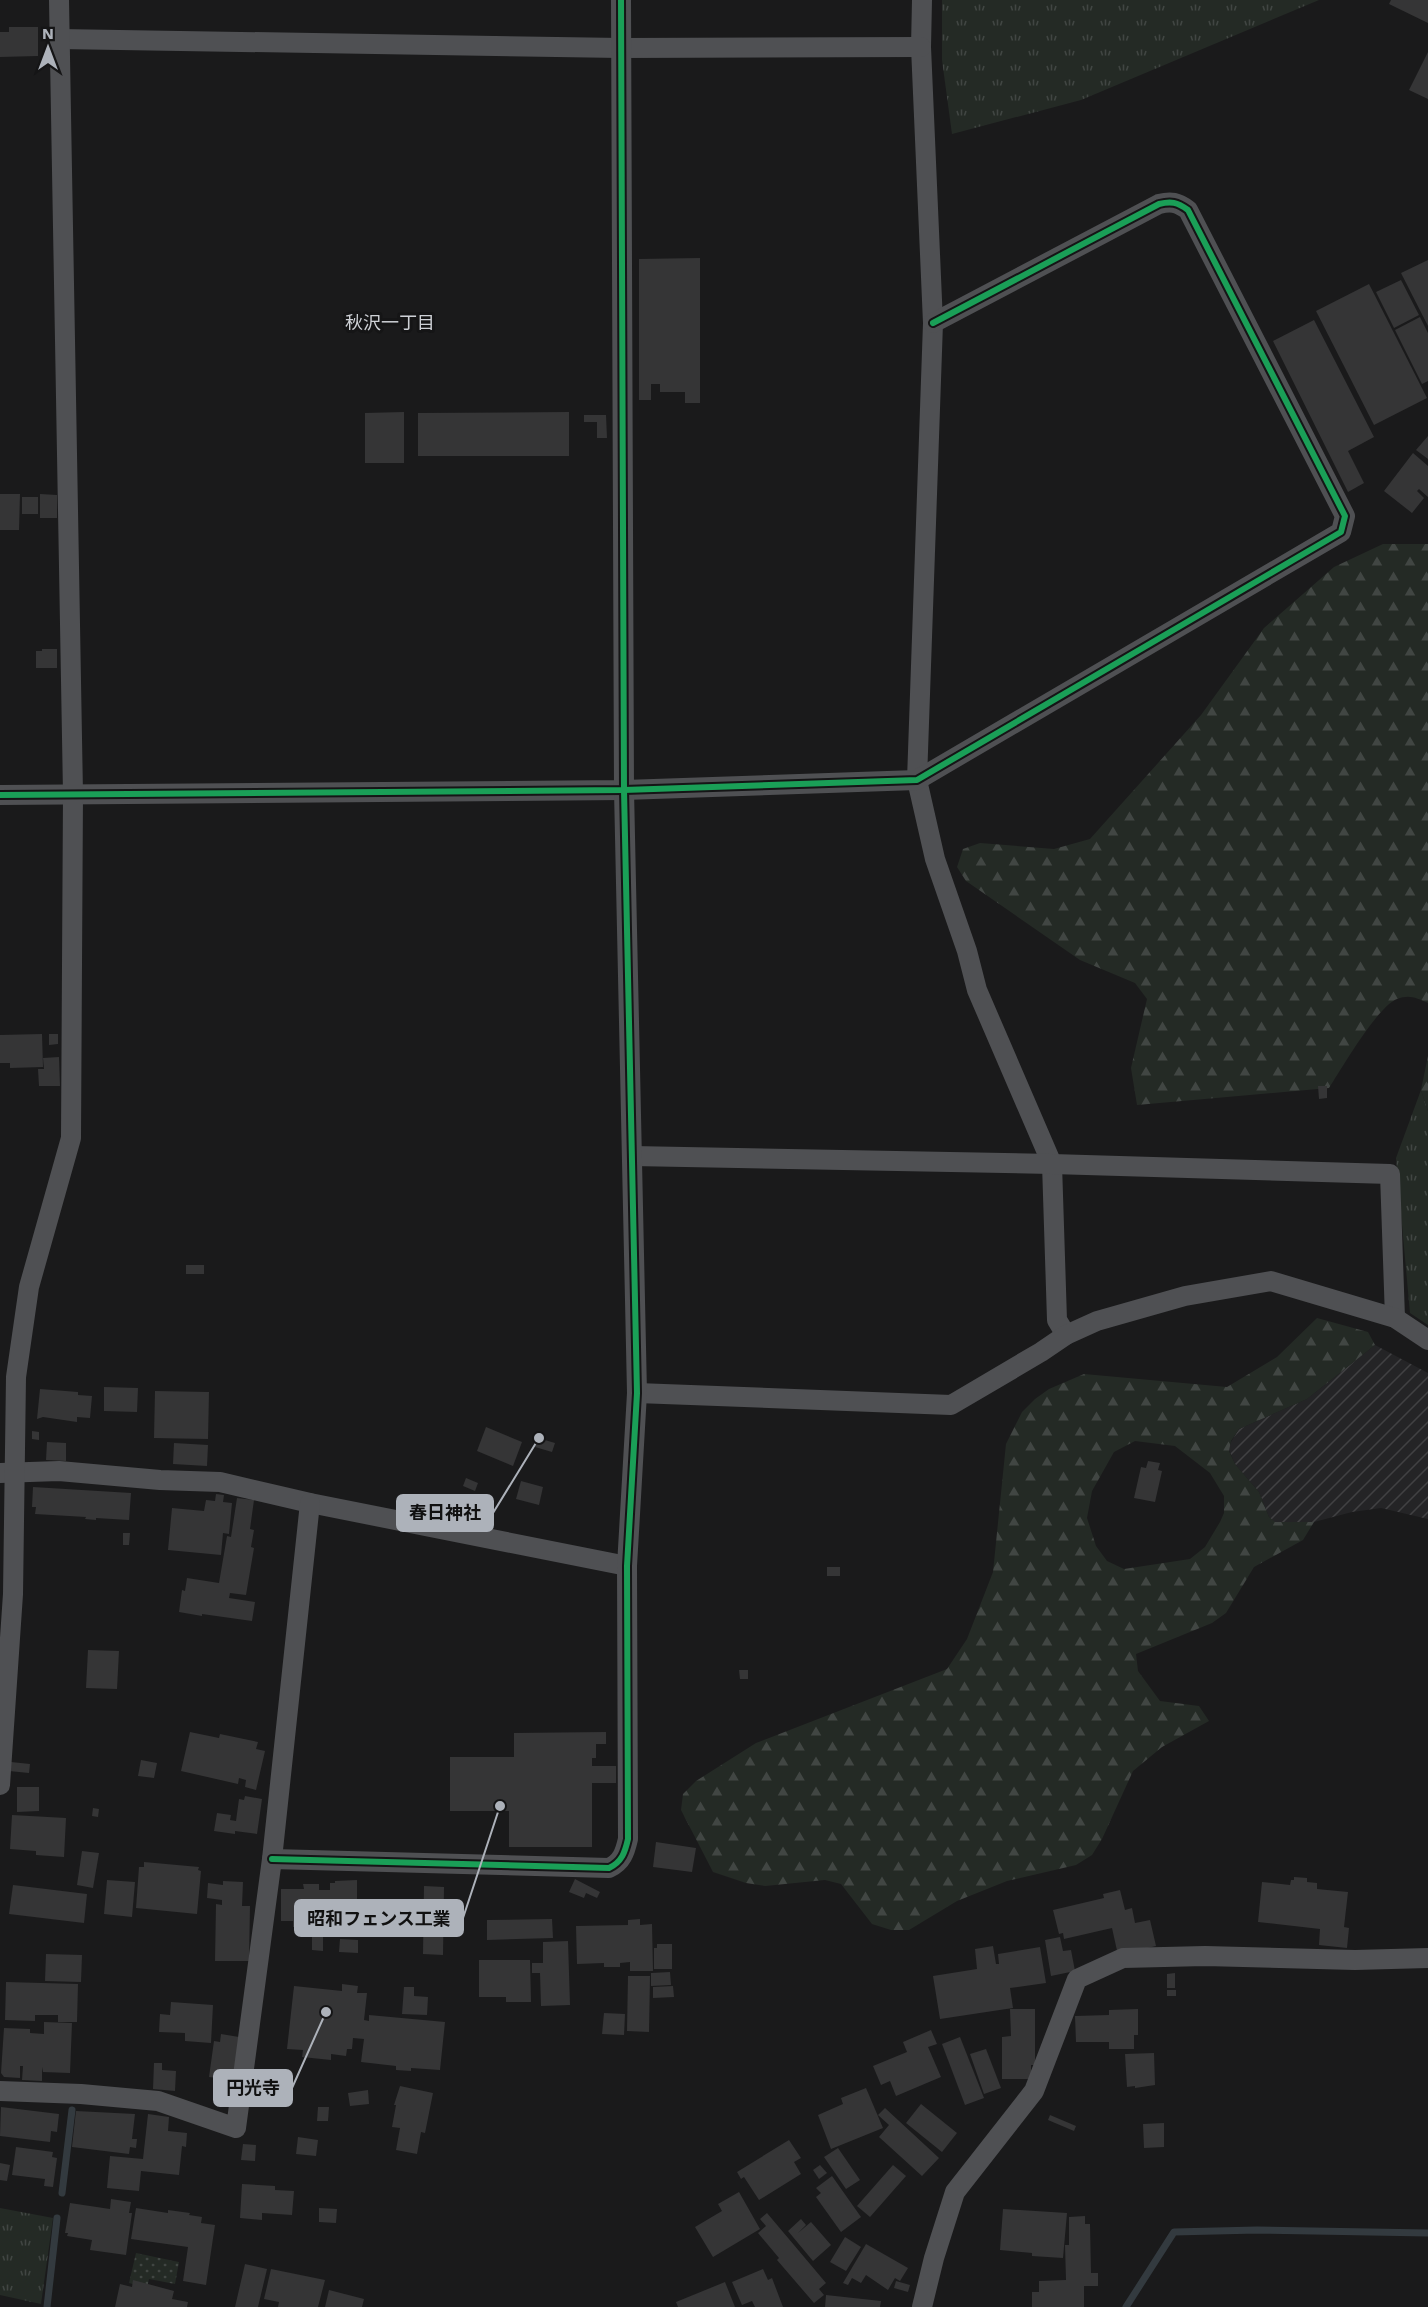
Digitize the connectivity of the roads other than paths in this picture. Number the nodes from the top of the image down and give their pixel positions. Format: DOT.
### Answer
graph roads {
  1 [pos="60,0"];
  2 [pos="621,0"];
  3 [pos="922,0"];
  4 [pos="59,39"];
  5 [pos="921,47"];
  6 [pos="621,48"];
  7 [pos="933,323"];
  8 [pos="917,780"];
  9 [pos="624,790"];
  10 [pos="73,794"];
  11 [pos="0,795"];
  12 [pos="632,1156"];
  13 [pos="1052,1164"];
  14 [pos="1395,1318"];
  15 [pos="1066,1335"];
  16 [pos="1428,1340"];
  17 [pos="637,1393"];
  18 [pos="7,1473"];
  19 [pos="310,1503"];
  20 [pos="627,1566"];
  21 [pos="0,1785"];
  22 [pos="272,1859"];
  23 [pos="1428,1958"];
  24 [pos="0,2091"];
  25 [pos="922,2307"];
  1 -- 4 [label="street"];
  2 -- 6 [label="street"];
  3 -- 5 [label="street"];
  4 -- 6 [label="street"];
  4 -- 10 [label="street"];
  5 -- 6 [label="street"];
  5 -- 7 [label="street"];
  6 -- 9 [label="street"];
  7 -- 8 [label="street"];
  7 -- 8 [label="street"];
  8 -- 9 [label="street"];
  8 -- 13 [label="street"];
  9 -- 10 [label="street"];
  9 -- 12 [label="street"];
  10 -- 11 [label="street"];
  10 -- 18 [label="street"];
  12 -- 13 [label="street"];
  12 -- 17 [label="street"];
  13 -- 14 [label="street"];
  13 -- 15 [label="street"];
  14 -- 15 [label="street"];
  14 -- 16 [label="street"];
  15 -- 17 [label="street"];
  17 -- 20 [label="street"];
  18 -- 19 [label="street"];
  18 -- 21 [label="street"];
  19 -- 20 [label="street"];
  19 -- 22 [label="street"];
  20 -- 22 [label="street"];
  22 -- 24 [label="street"];
  23 -- 25 [label="street"];
}
